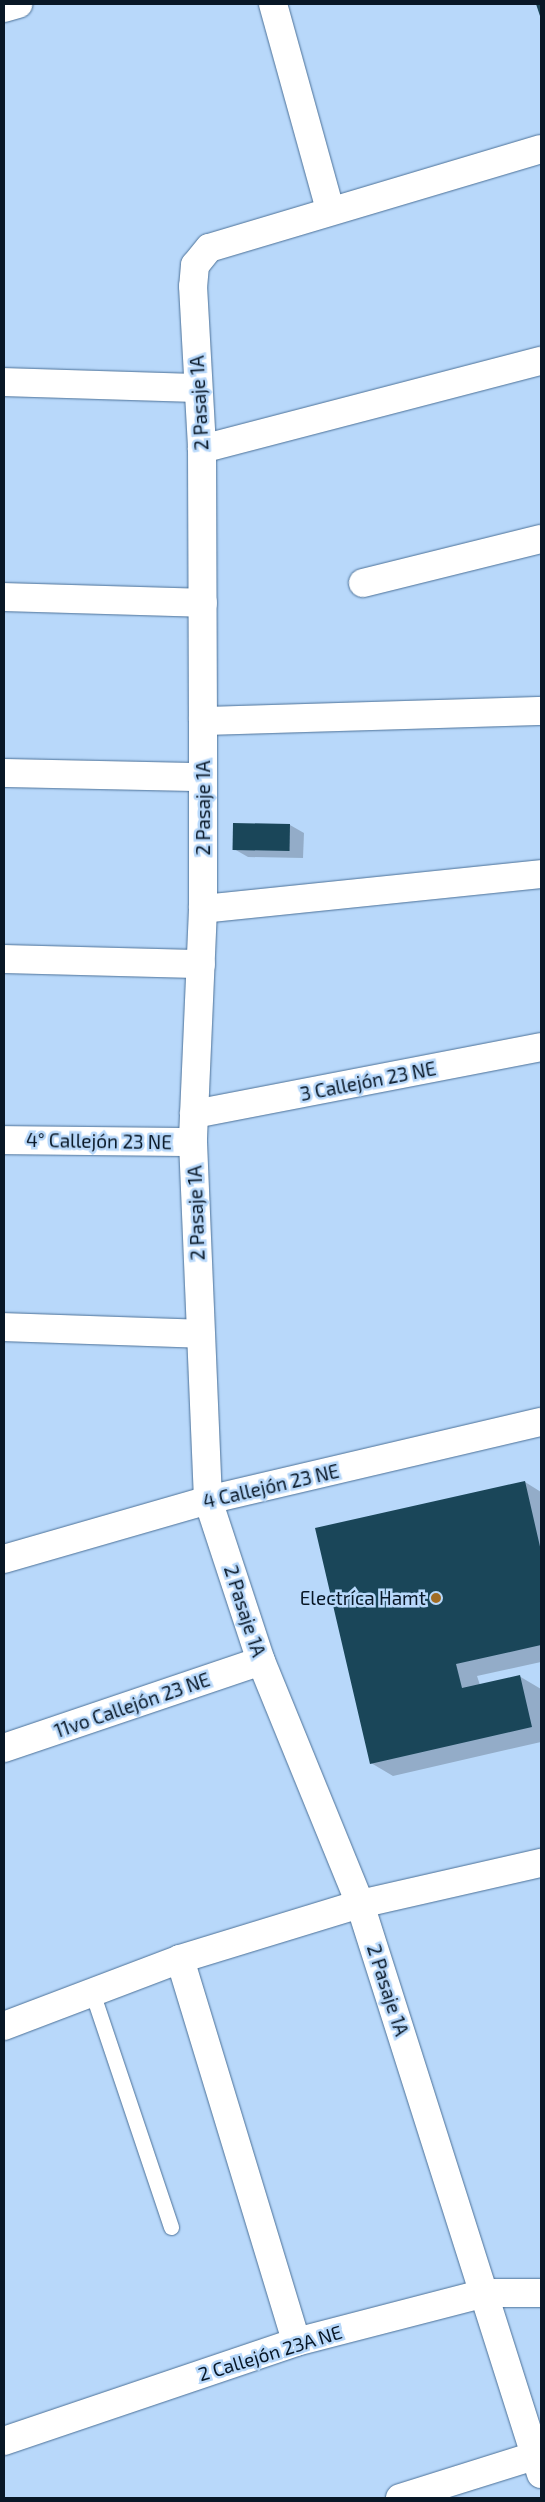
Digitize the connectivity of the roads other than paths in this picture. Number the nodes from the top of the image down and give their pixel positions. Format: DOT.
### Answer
graph roads {
  1 [pos="18,4"];
  2 [pos="273,4"];
  3 [pos="4,8"];
  4 [pos="541,149"];
  5 [pos="330,210"];
  6 [pos="541,361"];
  7 [pos="4,382"];
  8 [pos="198,388"];
  9 [pos="202,449"];
  10 [pos="541,539"];
  11 [pos="363,583"];
  12 [pos="4,597"];
  13 [pos="203,604"];
  14 [pos="541,712"];
  15 [pos="204,721"];
  16 [pos="4,773"];
  17 [pos="203,777"];
  18 [pos="541,874"];
  19 [pos="203,910"];
  20 [pos="4,959"];
  21 [pos="201,964"];
  22 [pos="541,1047"];
  23 [pos="194,1114"];
  24 [pos="4,1140"];
  25 [pos="193,1142"];
  26 [pos="4,1327"];
  27 [pos="200,1334"];
  28 [pos="541,1422"];
  29 [pos="208,1500"];
  30 [pos="4,1559"];
  31 [pos="261,1661"];
  32 [pos="4,1748"];
  33 [pos="541,1863"];
  34 [pos="360,1904"];
  35 [pos="180,1959"];
  36 [pos="92,1992"];
  37 [pos="4,2026"];
  38 [pos="171,2227"];
  39 [pos="541,2292"];
  40 [pos="486,2293"];
  41 [pos="296,2342"];
  42 [pos="4,2441"];
  43 [pos="538,2465"];
  44 [pos="400,2498"];
  1 -- 3 [label="street"];
  2 -- 5 [label="street"];
  4 -- 5 [label="street, 2 Pasaje 1A"];
  5 -- 8 [label="street, 2 Pasaje 1A"];
  6 -- 9 [label="street"];
  7 -- 8 [label="street"];
  8 -- 9 [label="street, 2 Pasaje 1A"];
  9 -- 13 [label="street, 2 Pasaje 1A"];
  10 -- 11 [label="street"];
  12 -- 13 [label="street"];
  13 -- 15 [label="street, 2 Pasaje 1A"];
  14 -- 15 [label="street"];
  15 -- 17 [label="street, 2 Pasaje 1A"];
  16 -- 17 [label="street"];
  17 -- 19 [label="street, 2 Pasaje 1A"];
  18 -- 19 [label="street"];
  19 -- 21 [label="street, 2 Pasaje 1A"];
  20 -- 21 [label="street"];
  21 -- 23 [label="street, 2 Pasaje 1A"];
  22 -- 23 [label="street, 3 Callejón 23 NE"];
  23 -- 25 [label="street, 2 Pasaje 1A"];
  24 -- 25 [label="street, 4° Callejón 23 NE"];
  25 -- 27 [label="street, 2 Pasaje 1A"];
  26 -- 27 [label="street"];
  27 -- 29 [label="street, 2 Pasaje 1A"];
  28 -- 29 [label="street, 4 Callejón 23 NE"];
  29 -- 30 [label="street, 4 Callejón 23 NE"];
  29 -- 31 [label="street, 2 Pasaje 1A"];
  31 -- 32 [label="street, 11vo Callejón 23 NE"];
  31 -- 34 [label="street, 2 Pasaje 1A"];
  33 -- 34 [label="street"];
  34 -- 35 [label="street"];
  34 -- 40 [label="street, 2 Pasaje 1A"];
  35 -- 36 [label="street"];
  35 -- 41 [label="street"];
  36 -- 37 [label="street"];
  36 -- 38 [label="lane"];
  39 -- 40 [label="street, 2 Callejón 23A NE"];
  40 -- 41 [label="street, 2 Callejón 23A NE"];
  40 -- 43 [label="street, 2 Pasaje 1A"];
  41 -- 42 [label="street, 2 Callejón 23A NE"];
  43 -- 44 [label="street"];
}
